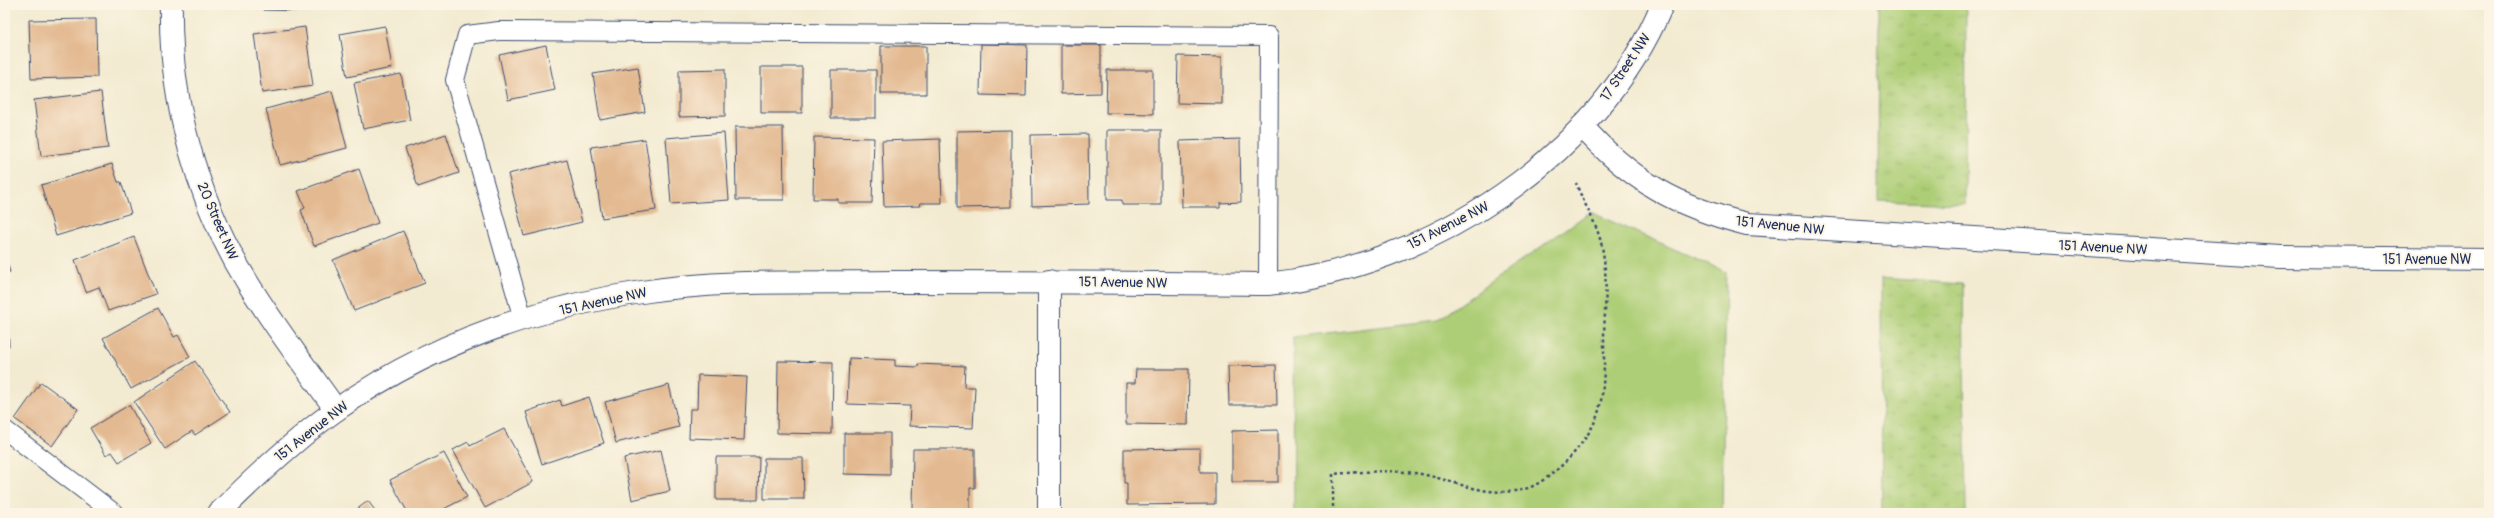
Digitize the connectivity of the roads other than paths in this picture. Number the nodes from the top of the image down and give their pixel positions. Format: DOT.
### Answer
graph roads {
  1 [pos="171,5"];
  2 [pos="1662,5"];
  3 [pos="1582,126"];
  4 [pos="2489,259"];
  5 [pos="1049,281"];
  6 [pos="1268,284"];
  7 [pos="523,319"];
  8 [pos="336,410"];
  9 [pos="5,430"];
  10 [pos="114,513"];
  11 [pos="219,513"];
  12 [pos="1049,513"];
  1 -- 8 [label="street, 20 Street NW"];
  2 -- 3 [label="street, 17 Street NW"];
  3 -- 4 [label="street, 151 Avenue NW"];
  3 -- 6 [label="street, 151 Avenue NW"];
  5 -- 6 [label="street, 151 Avenue NW"];
  5 -- 7 [label="street, 151 Avenue NW"];
  5 -- 12 [label="street"];
  6 -- 7 [label="lane"];
  7 -- 8 [label="street, 151 Avenue NW"];
  8 -- 11 [label="street, 151 Avenue NW"];
  9 -- 10 [label="lane"];
}
